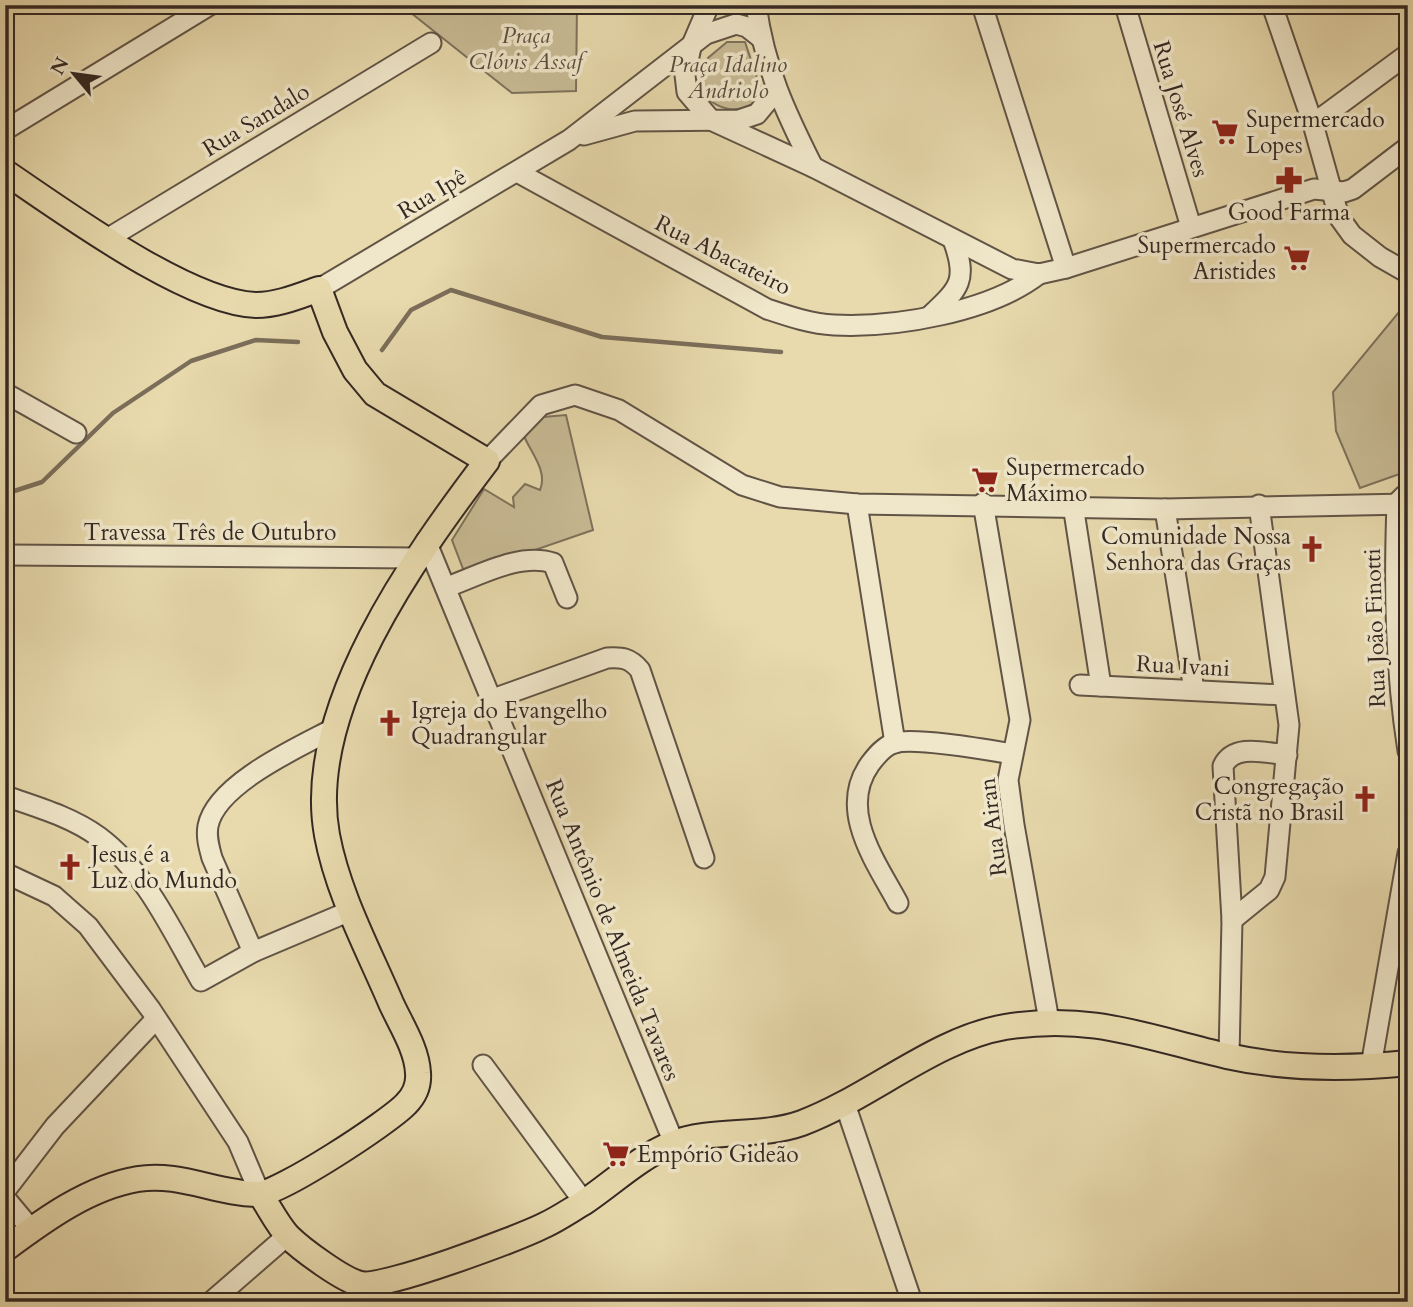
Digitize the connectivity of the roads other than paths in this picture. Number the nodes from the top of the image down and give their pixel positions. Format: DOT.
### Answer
graph roads {
  1 [pos="209,5"];
  2 [pos="709,5"];
  3 [pos="756,5"];
  4 [pos="982,5"];
  5 [pos="1125,5"];
  6 [pos="1272,5"];
  7 [pos="761,38"];
  8 [pos="431,43"];
  9 [pos="691,47"];
  10 [pos="1408,54"];
  11 [pos="776,91"];
  12 [pos="711,120"];
  13 [pos="1313,124"];
  14 [pos="5,130"];
  15 [pos="569,140"];
  16 [pos="1408,147"];
  17 [pos="813,167"];
  18 [pos="5,172"];
  19 [pos="517,172"];
  20 [pos="1330,191"];
  21 [pos="1191,227"];
  22 [pos="107,239"];
  23 [pos="953,240"];
  24 [pos="1066,268"];
  25 [pos="1408,273"];
  26 [pos="1039,274"];
  27 [pos="319,289"];
  28 [pos="930,316"];
  29 [pos="5,393"];
  30 [pos="76,433"];
  31 [pos="487,461"];
  32 [pos="1404,500"];
  33 [pos="983,503"];
  34 [pos="857,504"];
  35 [pos="1073,505"];
  36 [pos="1259,505"];
  37 [pos="1165,509"];
  38 [pos="421,550"];
  39 [pos="5,555"];
  40 [pos="447,587"];
  41 [pos="568,598"];
  42 [pos="1080,685"];
  43 [pos="1101,686"];
  44 [pos="1194,690"];
  45 [pos="1283,695"];
  46 [pos="493,699"];
  47 [pos="333,729"];
  48 [pos="895,743"];
  49 [pos="1408,751"];
  50 [pos="1012,754"];
  51 [pos="1287,755"];
  52 [pos="5,796"];
  53 [pos="1408,853"];
  54 [pos="704,858"];
  55 [pos="5,873"];
  56 [pos="898,903"];
  57 [pos="350,911"];
  58 [pos="1232,920"];
  59 [pos="253,953"];
  60 [pos="156,1019"];
  61 [pos="1049,1021"];
  62 [pos="1230,1056"];
  63 [pos="1408,1063"];
  64 [pos="483,1065"];
  65 [pos="1371,1066"];
  66 [pos="845,1104"];
  67 [pos="674,1143"];
  68 [pos="5,1191"];
  69 [pos="260,1194"];
  70 [pos="5,1198"];
  71 [pos="584,1202"];
  72 [pos="32,1229"];
  73 [pos="288,1235"];
  74 [pos="5,1249"];
  75 [pos="367,1294"];
  76 [pos="211,1302"];
  77 [pos="912,1302"];
  1 -- 14 [label="street"];
  2 -- 9 [label="street"];
  3 -- 7 [label="street"];
  4 -- 24 [label="street"];
  5 -- 21 [label="street, Rua José Alves"];
  6 -- 13 [label="street"];
  7 -- 9 [label="street"];
  7 -- 11 [label="street"];
  8 -- 22 [label="street, Rua Sandalo"];
  9 -- 12 [label="street"];
  9 -- 15 [label="street, Rua Ipê"];
  10 -- 13 [label="street"];
  11 -- 12 [label="street"];
  11 -- 17 [label="street"];
  12 -- 15 [label="street, Rua Ipê"];
  12 -- 17 [label="street"];
  13 -- 20 [label="street"];
  15 -- 19 [label="street, Rua Ipê"];
  16 -- 20 [label="street"];
  17 -- 23 [label="street"];
  18 -- 22 [label="main road"];
  19 -- 27 [label="street, Rua Ipê"];
  19 -- 28 [label="street, Rua Abacateiro"];
  20 -- 21 [label="street"];
  20 -- 25 [label="street"];
  21 -- 24 [label="street"];
  22 -- 27 [label="main road"];
  23 -- 26 [label="street"];
  23 -- 28 [label="street"];
  24 -- 26 [label="street"];
  26 -- 28 [label="street, Rua Abacateiro"];
  27 -- 31 [label="main road"];
  29 -- 30 [label="street"];
  31 -- 34 [label="street"];
  31 -- 38 [label="main road"];
  32 -- 36 [label="street"];
  32 -- 49 [label="street, Rua João Finotti"];
  33 -- 34 [label="street"];
  33 -- 35 [label="street"];
  33 -- 50 [label="street, Rua Airan"];
  34 -- 48 [label="street"];
  35 -- 37 [label="street"];
  35 -- 43 [label="street"];
  36 -- 37 [label="street"];
  36 -- 45 [label="street"];
  37 -- 44 [label="street"];
  38 -- 39 [label="street, Travessa Três de Outubro"];
  38 -- 40 [label="street, Rua Antônio de Almeida Tavares"];
  38 -- 47 [label="main road"];
  40 -- 41 [label="street"];
  40 -- 46 [label="street, Rua Antônio de Almeida Tavares"];
  42 -- 43 [label="street, Rua Ivani"];
  43 -- 44 [label="street, Rua Ivani"];
  44 -- 45 [label="street, Rua Ivani"];
  45 -- 51 [label="street"];
  46 -- 54 [label="street"];
  46 -- 67 [label="street, Rua Antônio de Almeida Tavares"];
  47 -- 57 [label="main road"];
  47 -- 59 [label="street"];
  48 -- 50 [label="street"];
  48 -- 56 [label="street"];
  50 -- 61 [label="street, Rua Airan"];
  51 -- 58 [label="street"];
  51 -- 58 [label="street"];
  52 -- 59 [label="street"];
  53 -- 65 [label="street"];
  55 -- 60 [label="street"];
  57 -- 59 [label="street"];
  57 -- 69 [label="main road"];
  58 -- 62 [label="street"];
  60 -- 68 [label="street"];
  60 -- 69 [label="street"];
  61 -- 62 [label="main road"];
  61 -- 66 [label="main road"];
  62 -- 65 [label="main road"];
  63 -- 65 [label="main road"];
  64 -- 71 [label="street"];
  66 -- 67 [label="main road"];
  66 -- 77 [label="street"];
  67 -- 71 [label="main road"];
  69 -- 72 [label="main road"];
  69 -- 73 [label="main road"];
  70 -- 72 [label="street"];
  71 -- 75 [label="main road"];
  72 -- 74 [label="main road"];
  73 -- 75 [label="main road"];
  73 -- 76 [label="street"];
}
